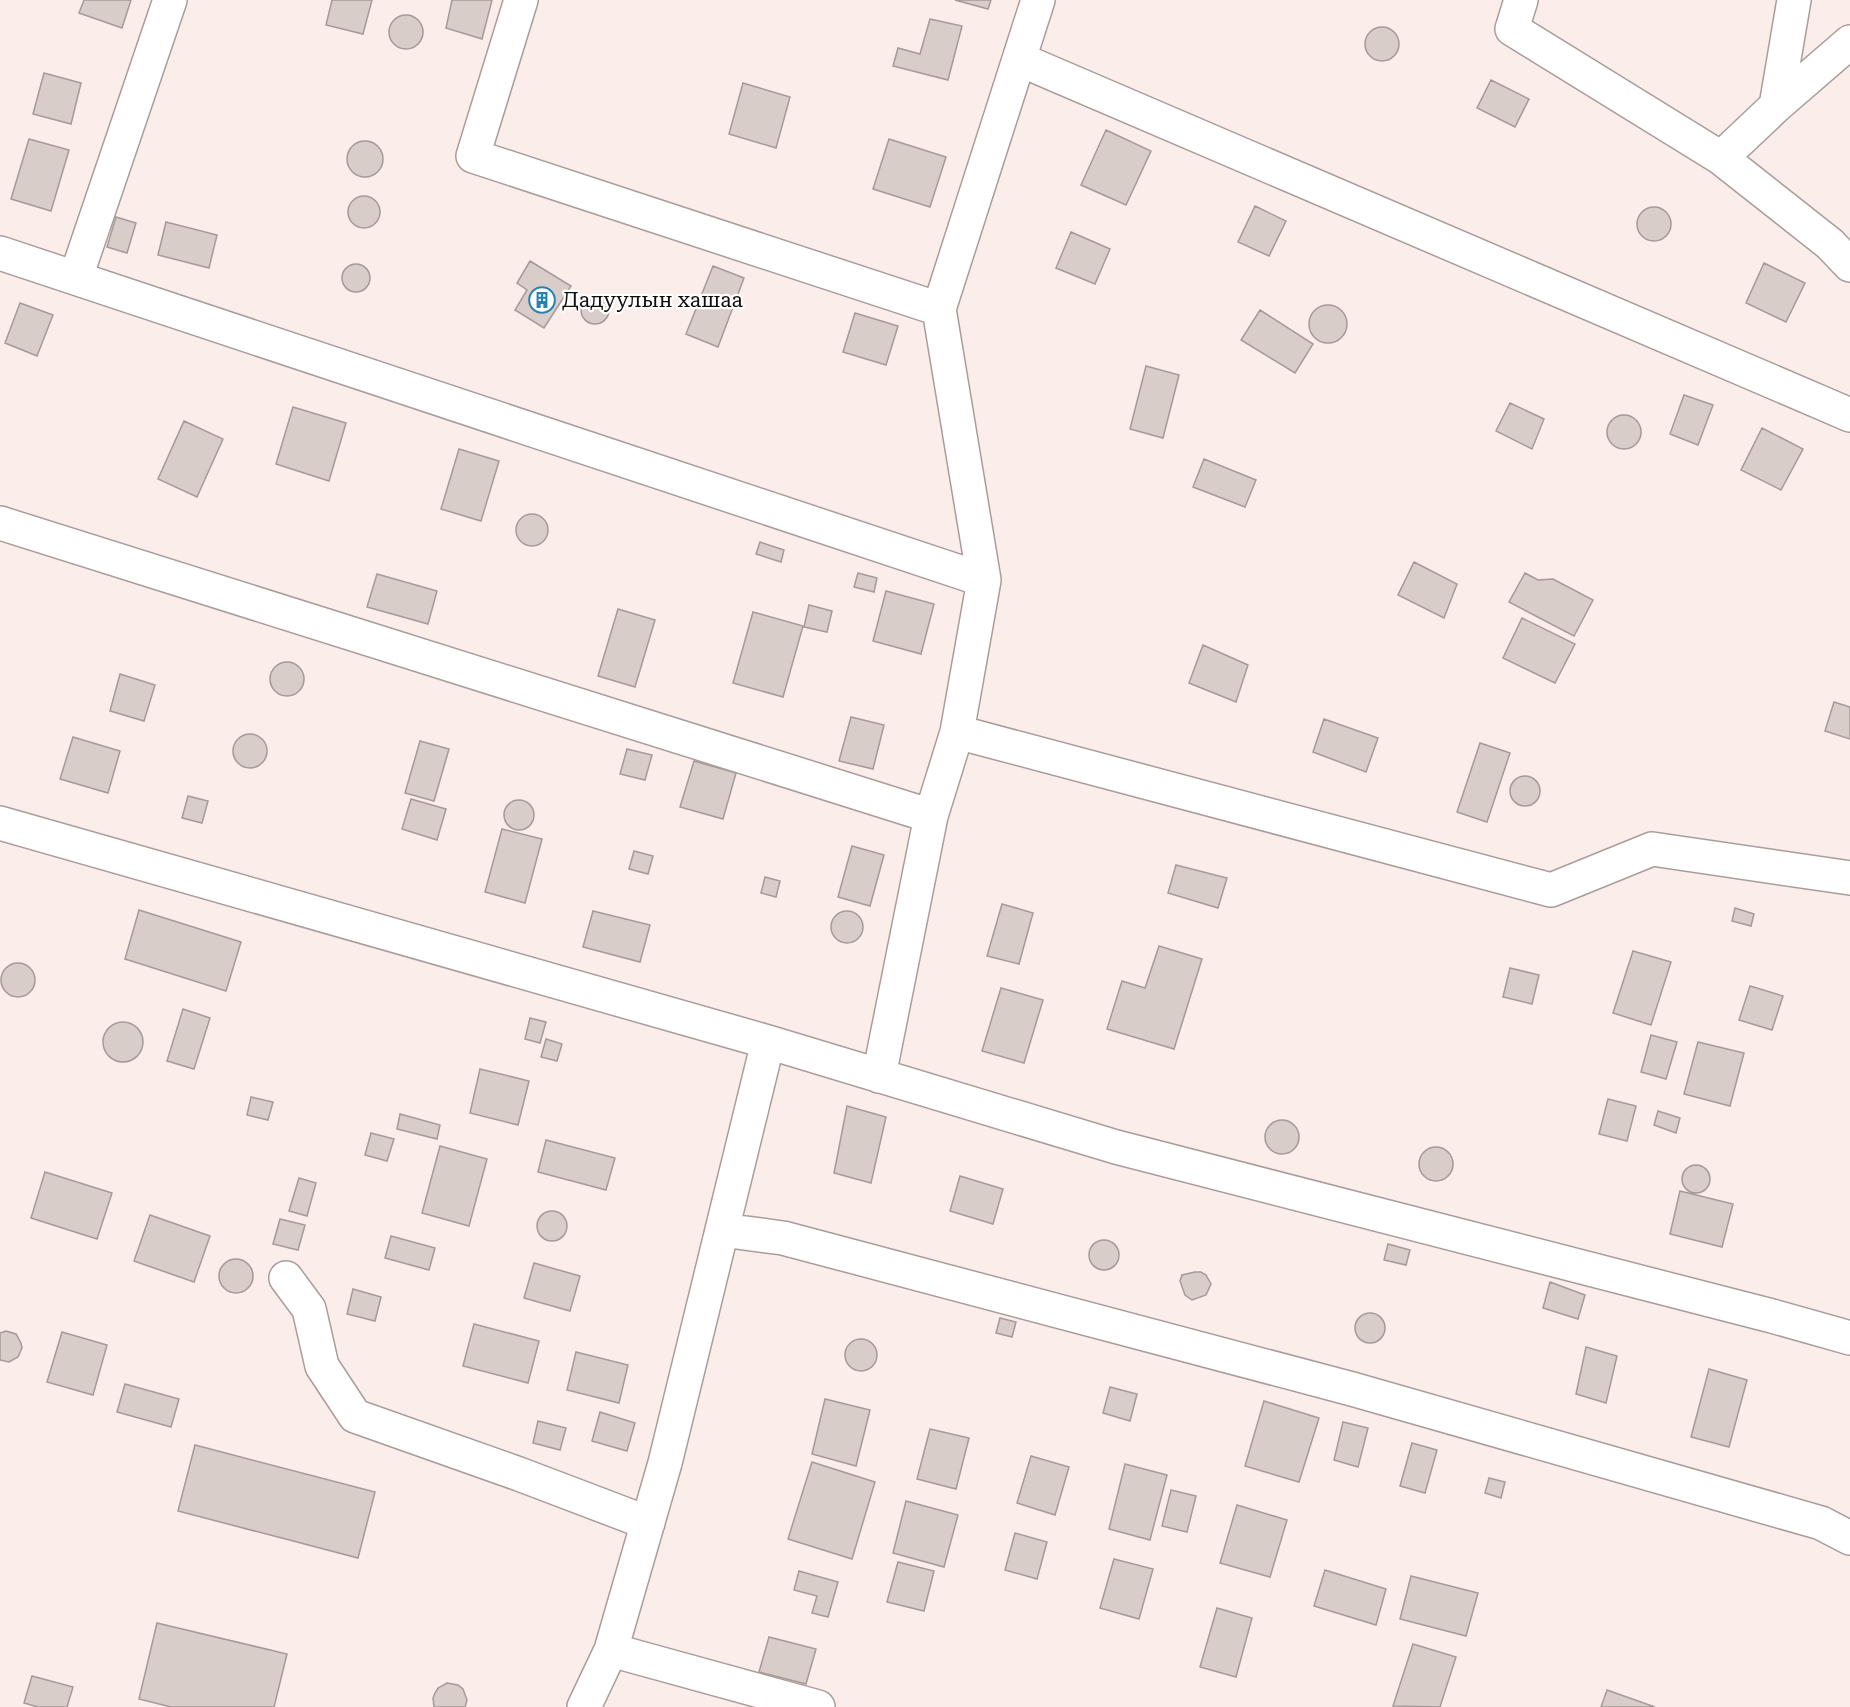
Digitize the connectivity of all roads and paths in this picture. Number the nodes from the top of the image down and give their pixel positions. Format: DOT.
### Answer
graph roads {
  1 [pos="170,0"];
  2 [pos="521,0"];
  3 [pos="1038,0"];
  4 [pos="1521,0"];
  5 [pos="1794,0"];
  6 [pos="1850,42"];
  7 [pos="1021,60"];
  8 [pos="1776,106"];
  9 [pos="1721,158"];
  10 [pos="0,253"];
  11 [pos="1850,265"];
  12 [pos="76,277"];
  13 [pos="939,309"];
  14 [pos="1850,415"];
  15 [pos="0,523"];
  16 [pos="984,580"];
  17 [pos="957,732"];
  18 [pos="932,816"];
  19 [pos="0,823"];
  20 [pos="1850,878"];
  21 [pos="768,1042"];
  22 [pos="879,1076"];
  23 [pos="722,1230"];
  24 [pos="286,1278"];
  25 [pos="1850,1338"];
  26 [pos="648,1523"];
  27 [pos="1850,1538"];
  28 [pos="611,1650"];
  29 [pos="584,1707"];
  30 [pos="818,1707"];
  1 -- 12 [label="street"];
  2 -- 13 [label="street"];
  3 -- 7 [label="street"];
  4 -- 9 [label="street"];
  5 -- 8 [label="street"];
  6 -- 8 [label="street"];
  7 -- 13 [label="street"];
  7 -- 14 [label="street"];
  8 -- 9 [label="street"];
  9 -- 11 [label="street"];
  10 -- 12 [label="street"];
  12 -- 16 [label="street"];
  13 -- 16 [label="street"];
  15 -- 18 [label="street"];
  16 -- 17 [label="street"];
  17 -- 18 [label="street"];
  17 -- 20 [label="street"];
  18 -- 22 [label="street"];
  19 -- 21 [label="street"];
  21 -- 22 [label="street"];
  21 -- 23 [label="street"];
  22 -- 25 [label="street"];
  23 -- 26 [label="street"];
  23 -- 27 [label="street"];
  24 -- 26 [label="street"];
  26 -- 28 [label="street"];
  28 -- 29 [label="street"];
  28 -- 30 [label="street"];
}
